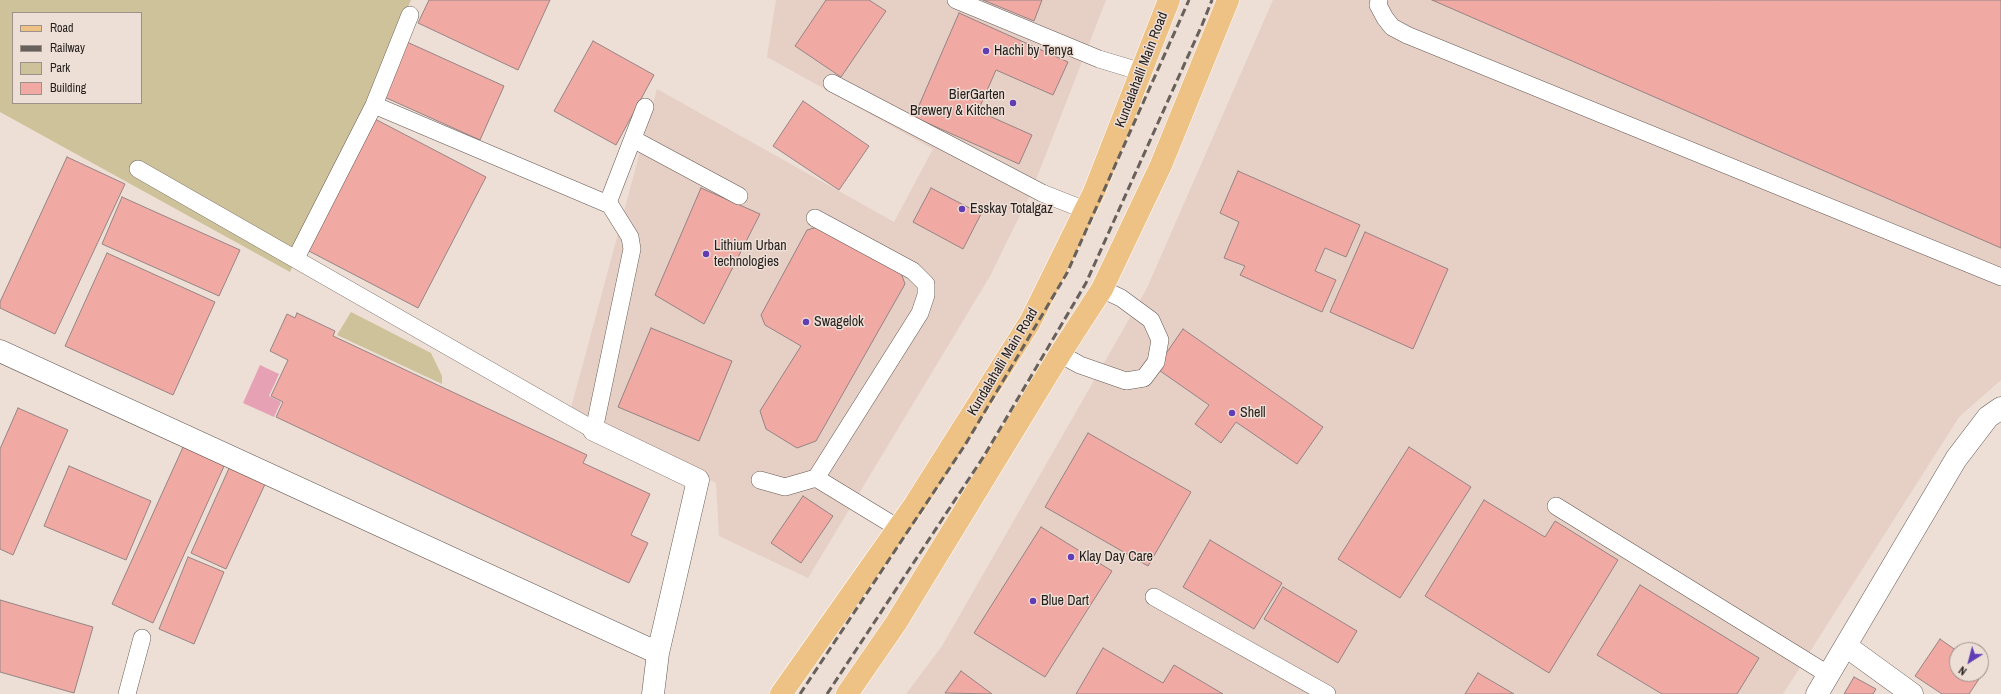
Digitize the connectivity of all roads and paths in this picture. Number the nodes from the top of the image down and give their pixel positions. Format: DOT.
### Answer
graph roads {
  1 [pos="956,0"];
  2 [pos="1169,0"];
  3 [pos="1228,0"];
  4 [pos="1379,0"];
  5 [pos="410,15"];
  6 [pos="1142,72"];
  7 [pos="832,83"];
  8 [pos="374,105"];
  9 [pos="645,107"];
  10 [pos="633,139"];
  11 [pos="138,169"];
  12 [pos="739,196"];
  13 [pos="610,205"];
  14 [pos="1085,210"];
  15 [pos="814,218"];
  16 [pos="296,258"];
  17 [pos="2001,277"];
  18 [pos="1102,288"];
  19 [pos="0,351"];
  20 [pos="1060,354"];
  21 [pos="2001,408"];
  22 [pos="594,430"];
  23 [pos="816,478"];
  24 [pos="760,480"];
  25 [pos="1556,506"];
  26 [pos="898,528"];
  27 [pos="1154,596"];
  28 [pos="142,638"];
  29 [pos="1846,646"];
  30 [pos="658,653"];
  31 [pos="1828,675"];
  32 [pos="127,694"];
  33 [pos="653,694"];
  34 [pos="781,694"];
  35 [pos="847,694"];
  36 [pos="1327,694"];
  37 [pos="1817,694"];
  38 [pos="1912,694"];
  1 -- 6 [label="lane"];
  2 -- 6 [label="main road, Kundalahalli Main Road"];
  3 -- 18 [label="main road"];
  4 -- 17 [label="lane"];
  5 -- 8 [label="lane"];
  6 -- 14 [label="main road, Kundalahalli Main Road"];
  7 -- 14 [label="lane"];
  8 -- 13 [label="lane"];
  8 -- 16 [label="lane"];
  9 -- 10 [label="lane"];
  10 -- 12 [label="lane"];
  10 -- 13 [label="lane"];
  11 -- 16 [label="lane"];
  13 -- 22 [label="lane"];
  14 -- 26 [label="main road, Kundalahalli Main Road"];
  15 -- 23 [label="lane"];
  16 -- 22 [label="lane"];
  18 -- 20 [label="main road"];
  18 -- 20 [label="lane"];
  19 -- 30 [label="street"];
  20 -- 35 [label="main road"];
  21 -- 29 [label="street"];
  22 -- 30 [label="street"];
  23 -- 24 [label="lane"];
  23 -- 26 [label="lane"];
  25 -- 31 [label="lane"];
  26 -- 34 [label="main road, Kundalahalli Main Road"];
  27 -- 36 [label="lane"];
  28 -- 32 [label="lane"];
  29 -- 31 [label="street"];
  29 -- 38 [label="street"];
  30 -- 33 [label="street"];
  31 -- 37 [label="street"];
}
